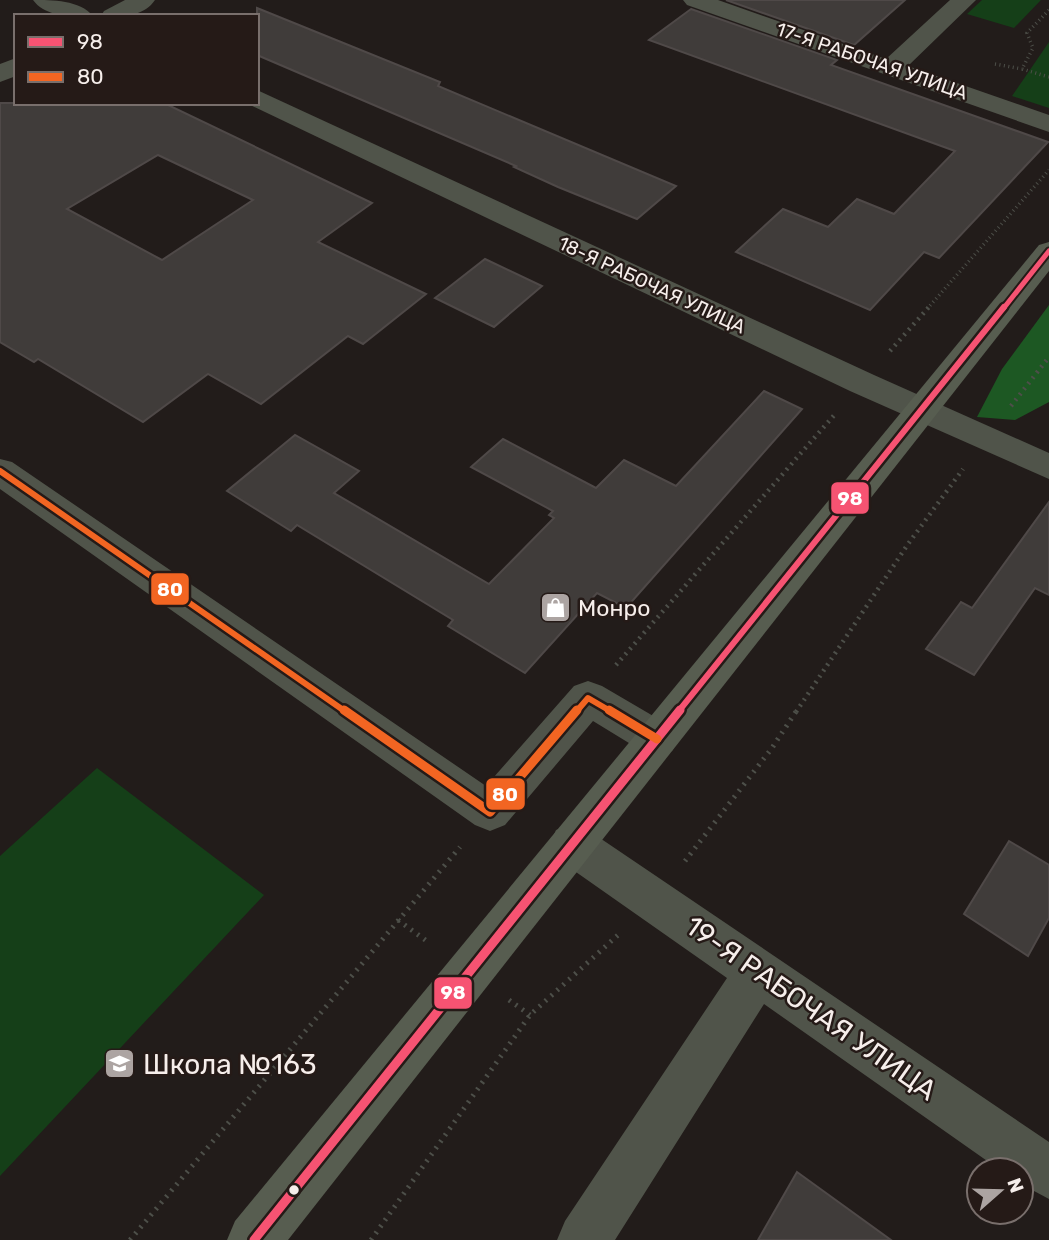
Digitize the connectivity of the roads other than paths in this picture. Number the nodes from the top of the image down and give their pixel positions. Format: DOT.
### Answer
graph roads {
  1 [pos="45,0"];
  2 [pos="143,0"];
  3 [pos="695,0"];
  4 [pos="964,0"];
  5 [pos="76,14"];
  6 [pos="117,14"];
  7 [pos="892,67"];
  8 [pos="259,99"];
  9 [pos="1049,124"];
  10 [pos="1049,251"];
  11 [pos="920,410"];
  12 [pos="1049,467"];
  13 [pos="0,471"];
  14 [pos="657,739"];
  15 [pos="572,844"];
  16 [pos="758,972"];
  17 [pos="1049,1173"];
  18 [pos="254,1240"];
  19 [pos="584,1240"];
  1 -- 5 [label="street"];
  2 -- 6 [label="street"];
  3 -- 7 [label="street, 17-Я РАБОЧАЯ УЛИЦА"];
  4 -- 7 [label="street"];
  7 -- 9 [label="street, 17-Я РАБОЧАЯ УЛИЦА"];
  8 -- 11 [label="street, 18-Я РАБОЧАЯ УЛИЦА"];
  10 -- 11 [label="main road"];
  11 -- 12 [label="street, 18-Я РАБОЧАЯ УЛИЦА"];
  11 -- 14 [label="main road"];
  13 -- 14 [label="street"];
  14 -- 15 [label="main road"];
  15 -- 16 [label="street, 19-Я РАБОЧАЯ УЛИЦА"];
  15 -- 18 [label="main road"];
  16 -- 17 [label="street, 19-Я РАБОЧАЯ УЛИЦА"];
  16 -- 19 [label="street"];
}
